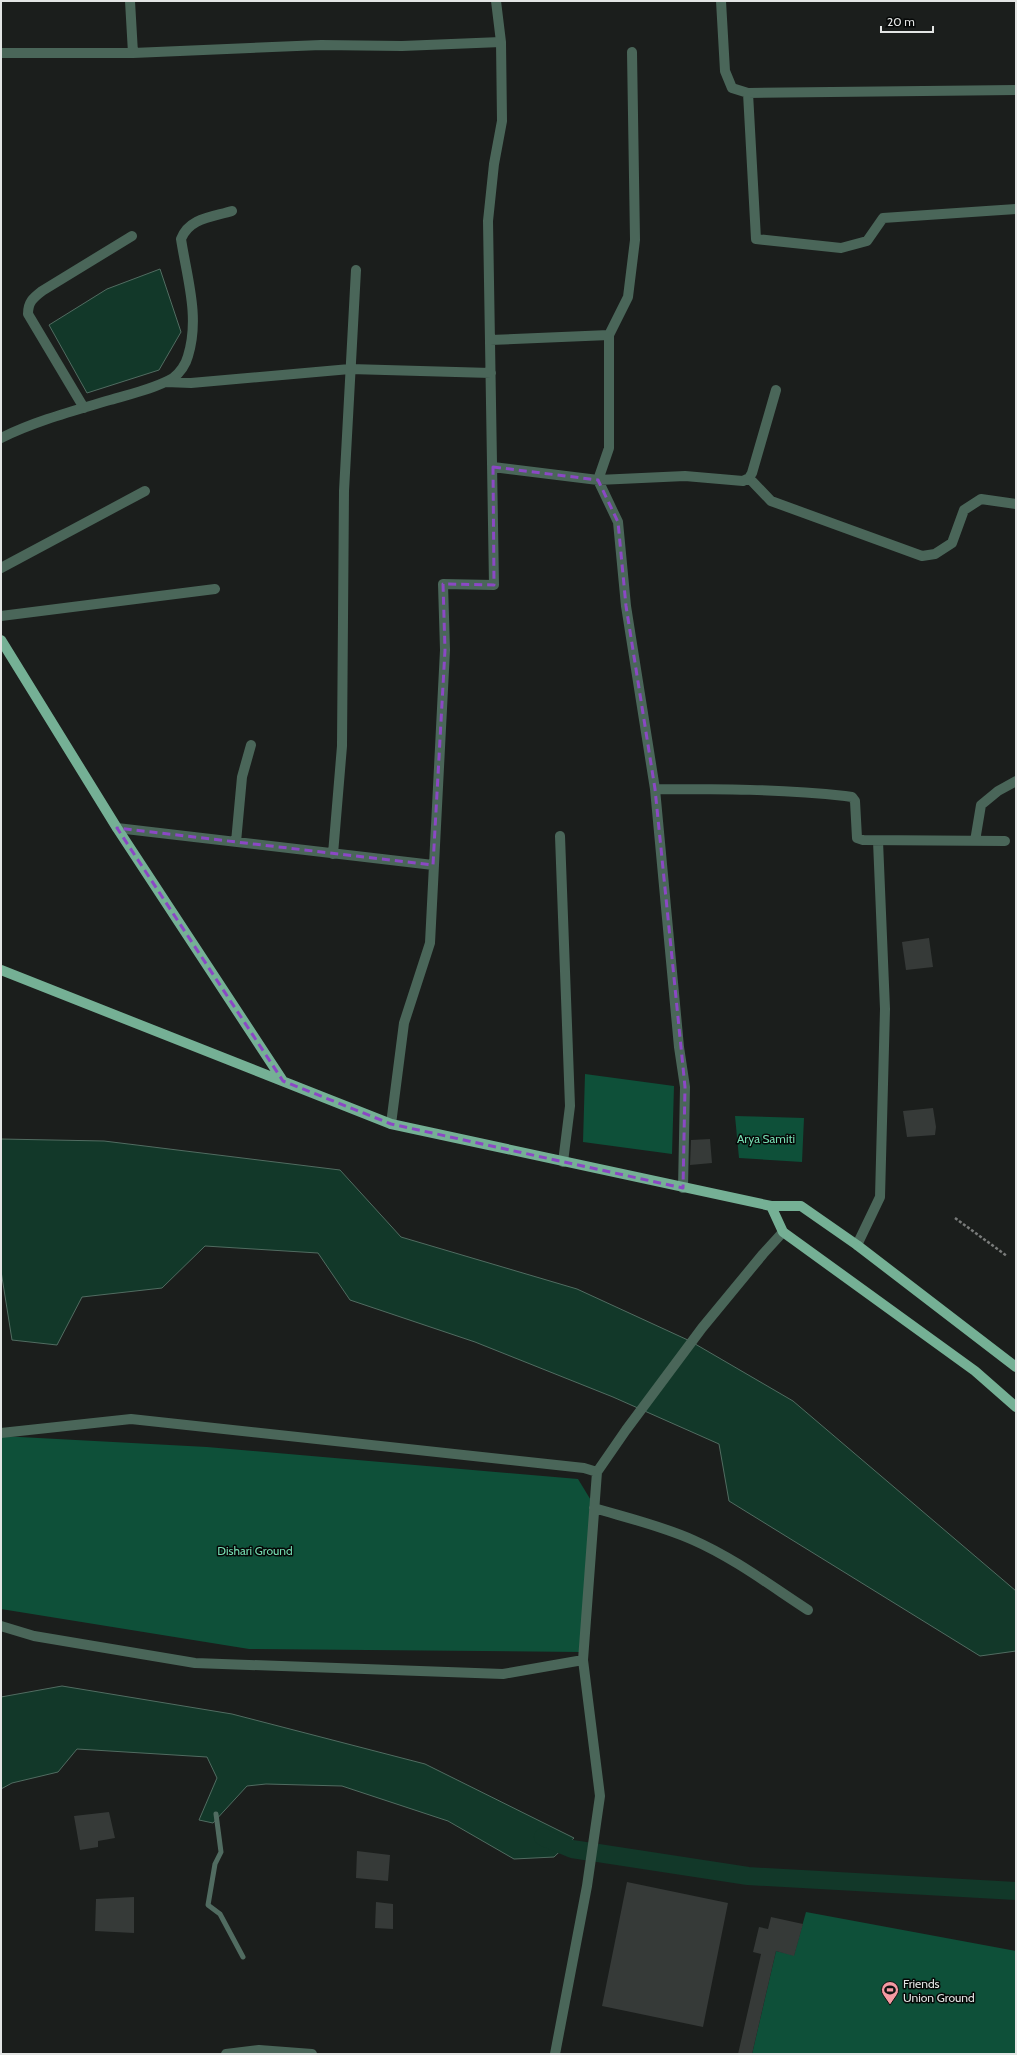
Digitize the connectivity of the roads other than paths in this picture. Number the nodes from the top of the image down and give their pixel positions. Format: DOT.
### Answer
graph roads {
  1 [pos="130,1"];
  2 [pos="496,1"];
  3 [pos="721,1"];
  4 [pos="501,42"];
  5 [pos="632,52"];
  6 [pos="1,53"];
  7 [pos="133,53"];
  8 [pos="1016,90"];
  9 [pos="748,93"];
  10 [pos="1016,209"];
  11 [pos="232,211"];
  12 [pos="132,236"];
  13 [pos="356,270"];
  14 [pos="609,335"];
  15 [pos="490,340"];
  16 [pos="350,369"];
  17 [pos="491,373"];
  18 [pos="163,382"];
  19 [pos="776,390"];
  20 [pos="84,408"];
  21 [pos="1,438"];
  22 [pos="493,468"];
  23 [pos="749,478"];
  24 [pos="598,480"];
  25 [pos="145,491"];
  26 [pos="1016,504"];
  27 [pos="1,568"];
  28 [pos="215,589"];
  29 [pos="1,616"];
  30 [pos="1,640"];
  31 [pos="251,745"];
  32 [pos="1016,781"];
  33 [pos="655,789"];
  34 [pos="117,828"];
  35 [pos="560,836"];
  36 [pos="878,841"];
  37 [pos="975,841"];
  38 [pos="1006,841"];
  39 [pos="236,842"];
  40 [pos="333,854"];
  41 [pos="433,865"];
  42 [pos="1,970"];
  43 [pos="283,1081"];
  44 [pos="391,1124"];
  45 [pos="563,1162"];
  46 [pos="683,1188"];
  47 [pos="771,1206"];
  48 [pos="784,1232"];
  49 [pos="857,1245"];
  50 [pos="1016,1367"];
  51 [pos="1016,1408"];
  52 [pos="1,1433"];
  53 [pos="598,1472"];
  54 [pos="594,1508"];
  55 [pos="808,1610"];
  56 [pos="1,1626"];
  57 [pos="583,1660"];
  58 [pos="226,2054"];
  59 [pos="312,2054"];
  60 [pos="555,2054"];
  1 -- 7 [label="street"];
  2 -- 4 [label="street"];
  3 -- 9 [label="street"];
  4 -- 7 [label="street"];
  4 -- 15 [label="street"];
  5 -- 14 [label="street"];
  6 -- 7 [label="street"];
  8 -- 9 [label="street"];
  9 -- 10 [label="street"];
  11 -- 18 [label="street"];
  12 -- 20 [label="street"];
  13 -- 16 [label="street"];
  14 -- 15 [label="street"];
  14 -- 24 [label="street"];
  15 -- 17 [label="street"];
  16 -- 17 [label="street"];
  16 -- 18 [label="street"];
  16 -- 40 [label="street"];
  17 -- 22 [label="street"];
  18 -- 20 [label="street"];
  19 -- 23 [label="street"];
  20 -- 21 [label="street"];
  22 -- 24 [label="street"];
  22 -- 41 [label="street"];
  23 -- 24 [label="street"];
  23 -- 26 [label="street"];
  24 -- 33 [label="street"];
  25 -- 27 [label="street"];
  28 -- 29 [label="street"];
  30 -- 34 [label="main road"];
  31 -- 39 [label="street"];
  32 -- 37 [label="street"];
  33 -- 36 [label="street"];
  33 -- 46 [label="street"];
  34 -- 39 [label="street"];
  34 -- 43 [label="main road"];
  35 -- 45 [label="street"];
  36 -- 37 [label="street"];
  36 -- 49 [label="street"];
  37 -- 38 [label="street"];
  39 -- 40 [label="street"];
  40 -- 41 [label="street"];
  41 -- 44 [label="street"];
  42 -- 43 [label="main road"];
  43 -- 44 [label="main road"];
  44 -- 45 [label="main road"];
  45 -- 46 [label="main road"];
  46 -- 47 [label="main road"];
  47 -- 48 [label="main road"];
  47 -- 49 [label="main road"];
  48 -- 51 [label="main road"];
  48 -- 53 [label="street"];
  49 -- 50 [label="main road"];
  52 -- 53 [label="street"];
  53 -- 54 [label="street"];
  54 -- 55 [label="street"];
  54 -- 57 [label="street"];
  56 -- 57 [label="street"];
  57 -- 60 [label="street"];
  58 -- 59 [label="street"];
}
